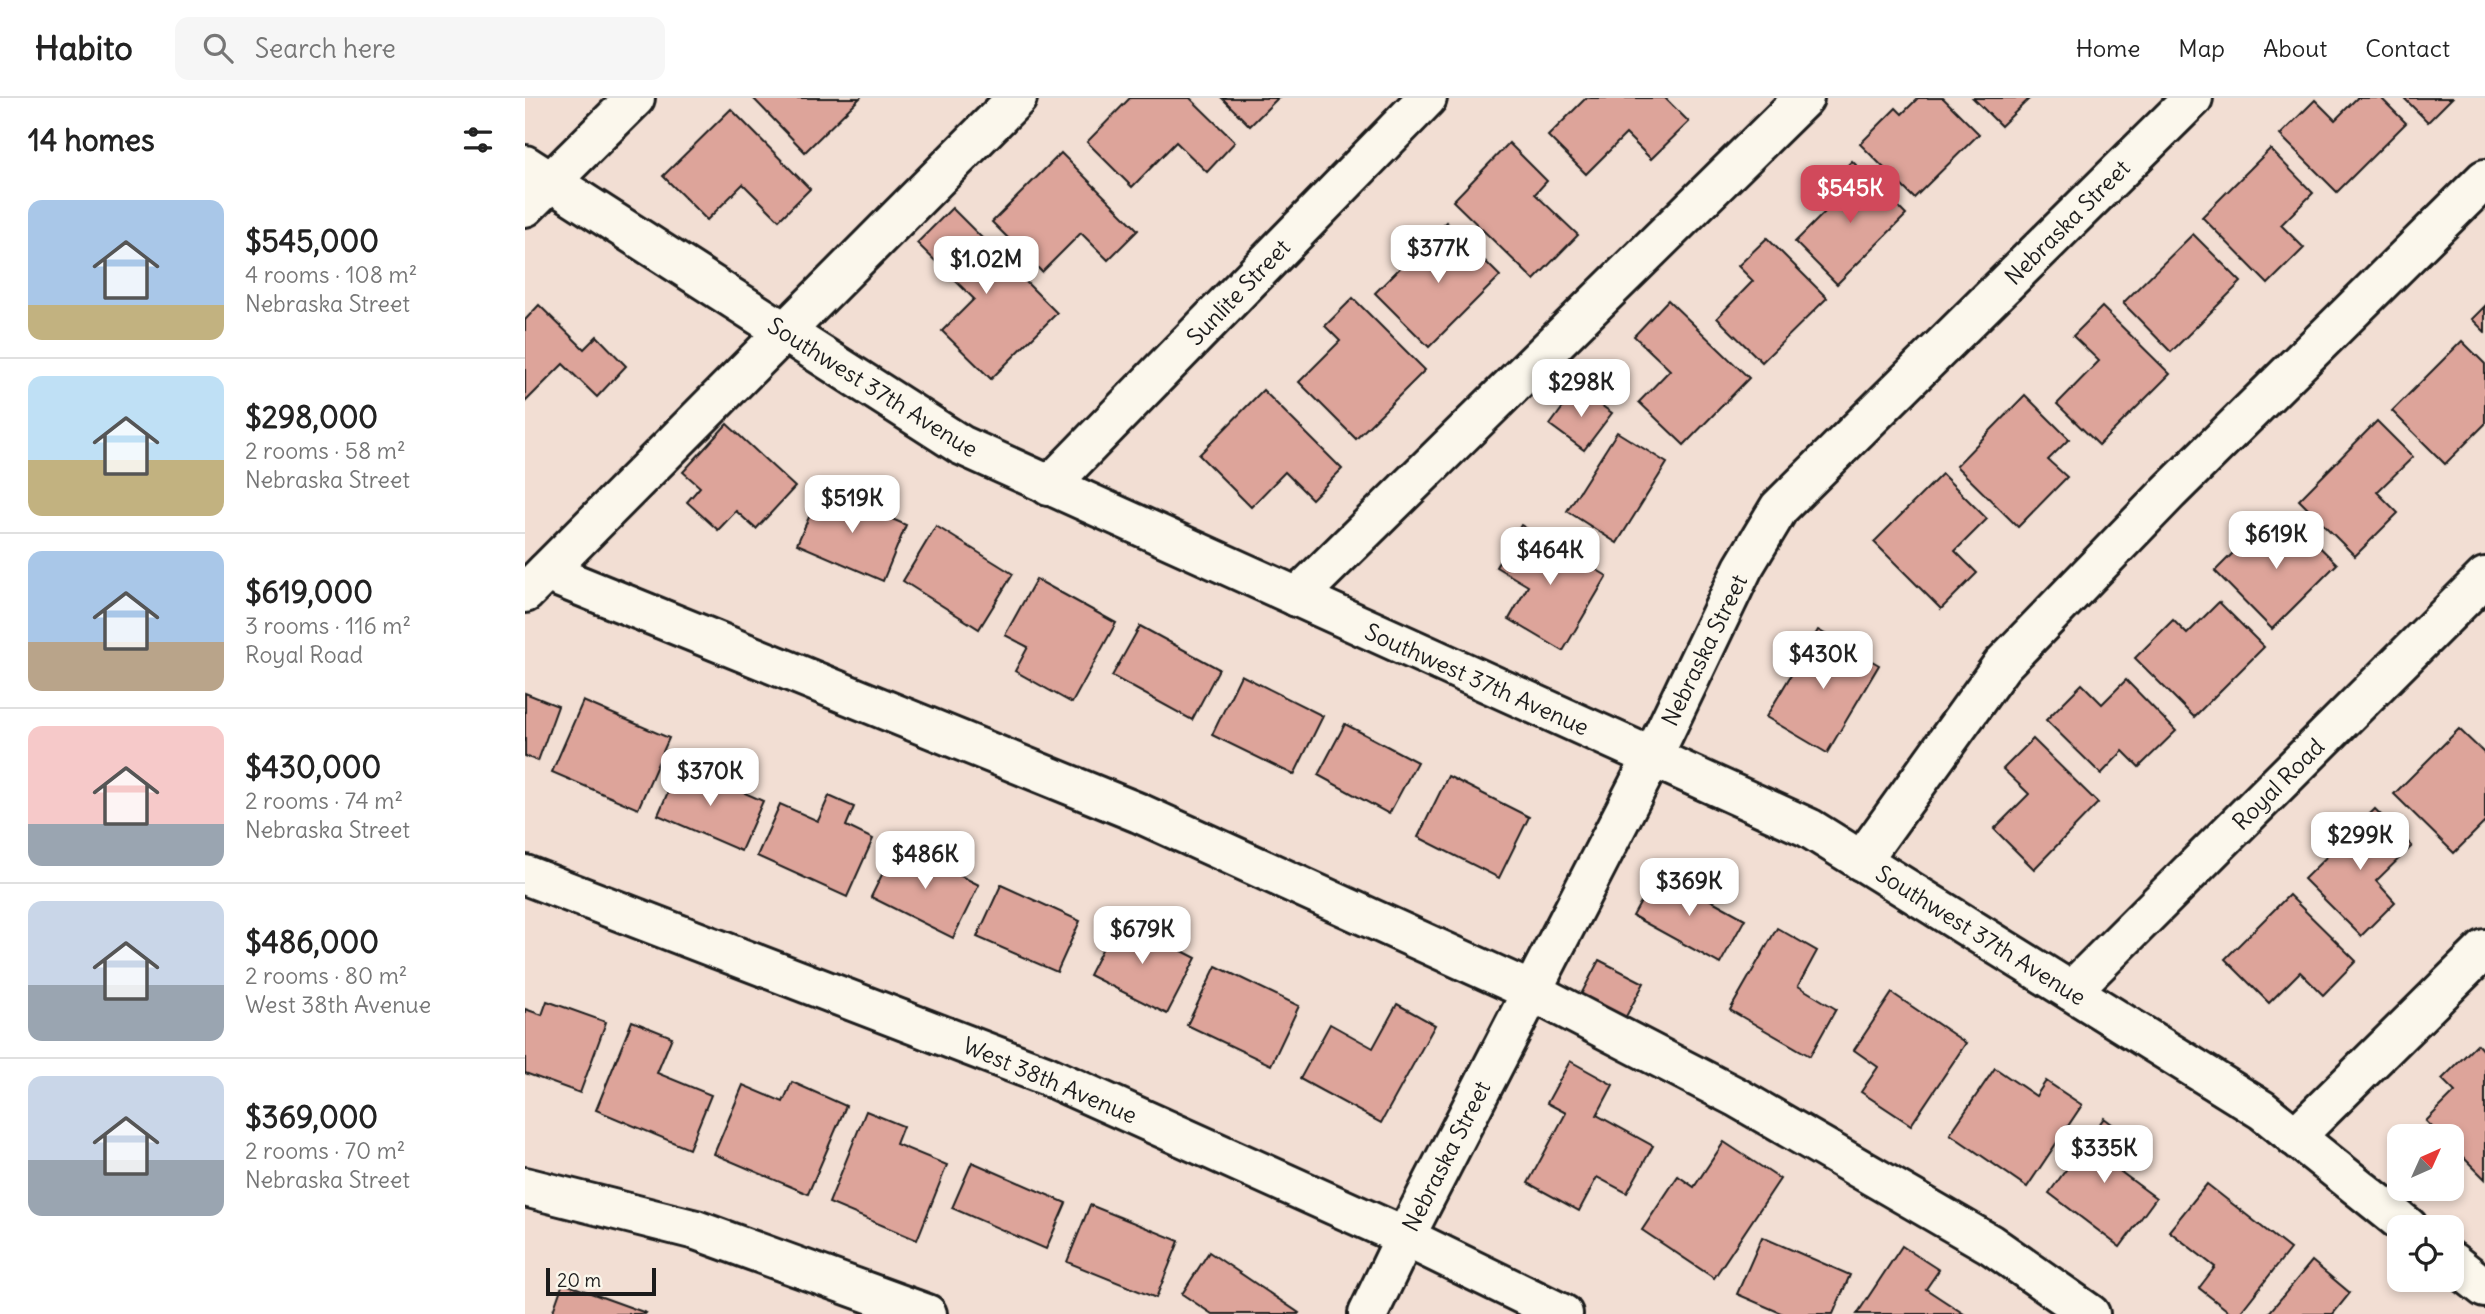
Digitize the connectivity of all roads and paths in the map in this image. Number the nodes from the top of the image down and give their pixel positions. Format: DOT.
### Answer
graph roads {
  1 [pos="635,98"];
  2 [pos="1017,98"];
  3 [pos="1427,98"];
  4 [pos="1804,98"];
  5 [pos="2193,98"];
  6 [pos="2485,179"];
  7 [pos="533,185"];
  8 [pos="784,333"];
  9 [pos="1049,485"];
  10 [pos="2485,577"];
  11 [pos="535,582"];
  12 [pos="1297,597"];
  13 [pos="1652,758"];
  14 [pos="1861,861"];
  15 [pos="525,875"];
  16 [pos="2485,949"];
  17 [pos="1531,991"];
  18 [pos="2071,991"];
  19 [pos="2295,1137"];
  20 [pos="525,1187"];
  21 [pos="2393,1215"];
  22 [pos="1405,1237"];
  23 [pos="2464,1272"];
  24 [pos="2485,1289"];
  25 [pos="927,1314"];
  26 [pos="1368,1314"];
  27 [pos="1563,1314"];
  28 [pos="2090,1314"];
  1 -- 7 [label="street"];
  2 -- 8 [label="street"];
  3 -- 9 [label="street, Sunlite Street"];
  4 -- 12 [label="street"];
  5 -- 13 [label="street, Nebraska Street"];
  6 -- 14 [label="street"];
  7 -- 8 [label="street, Southwest 37th Avenue"];
  8 -- 9 [label="street, Southwest 37th Avenue"];
  8 -- 11 [label="street"];
  9 -- 12 [label="street, Southwest 37th Avenue"];
  10 -- 18 [label="street, Royal Road"];
  11 -- 17 [label="street"];
  12 -- 13 [label="street, Southwest 37th Avenue"];
  13 -- 14 [label="street, Southwest 37th Avenue"];
  13 -- 17 [label="street, Nebraska Street"];
  14 -- 18 [label="street, Southwest 37th Avenue"];
  15 -- 22 [label="street, West 38th Avenue"];
  16 -- 19 [label="street"];
  17 -- 22 [label="street, Nebraska Street"];
  17 -- 28 [label="street"];
  18 -- 19 [label="street, Southwest 37th Avenue"];
  19 -- 21 [label="street, Southwest 37th Avenue"];
  20 -- 25 [label="street"];
  22 -- 26 [label="street, Nebraska Street"];
  22 -- 27 [label="street, West 38th Avenue"];
  23 -- 24 [label="street"];
}
